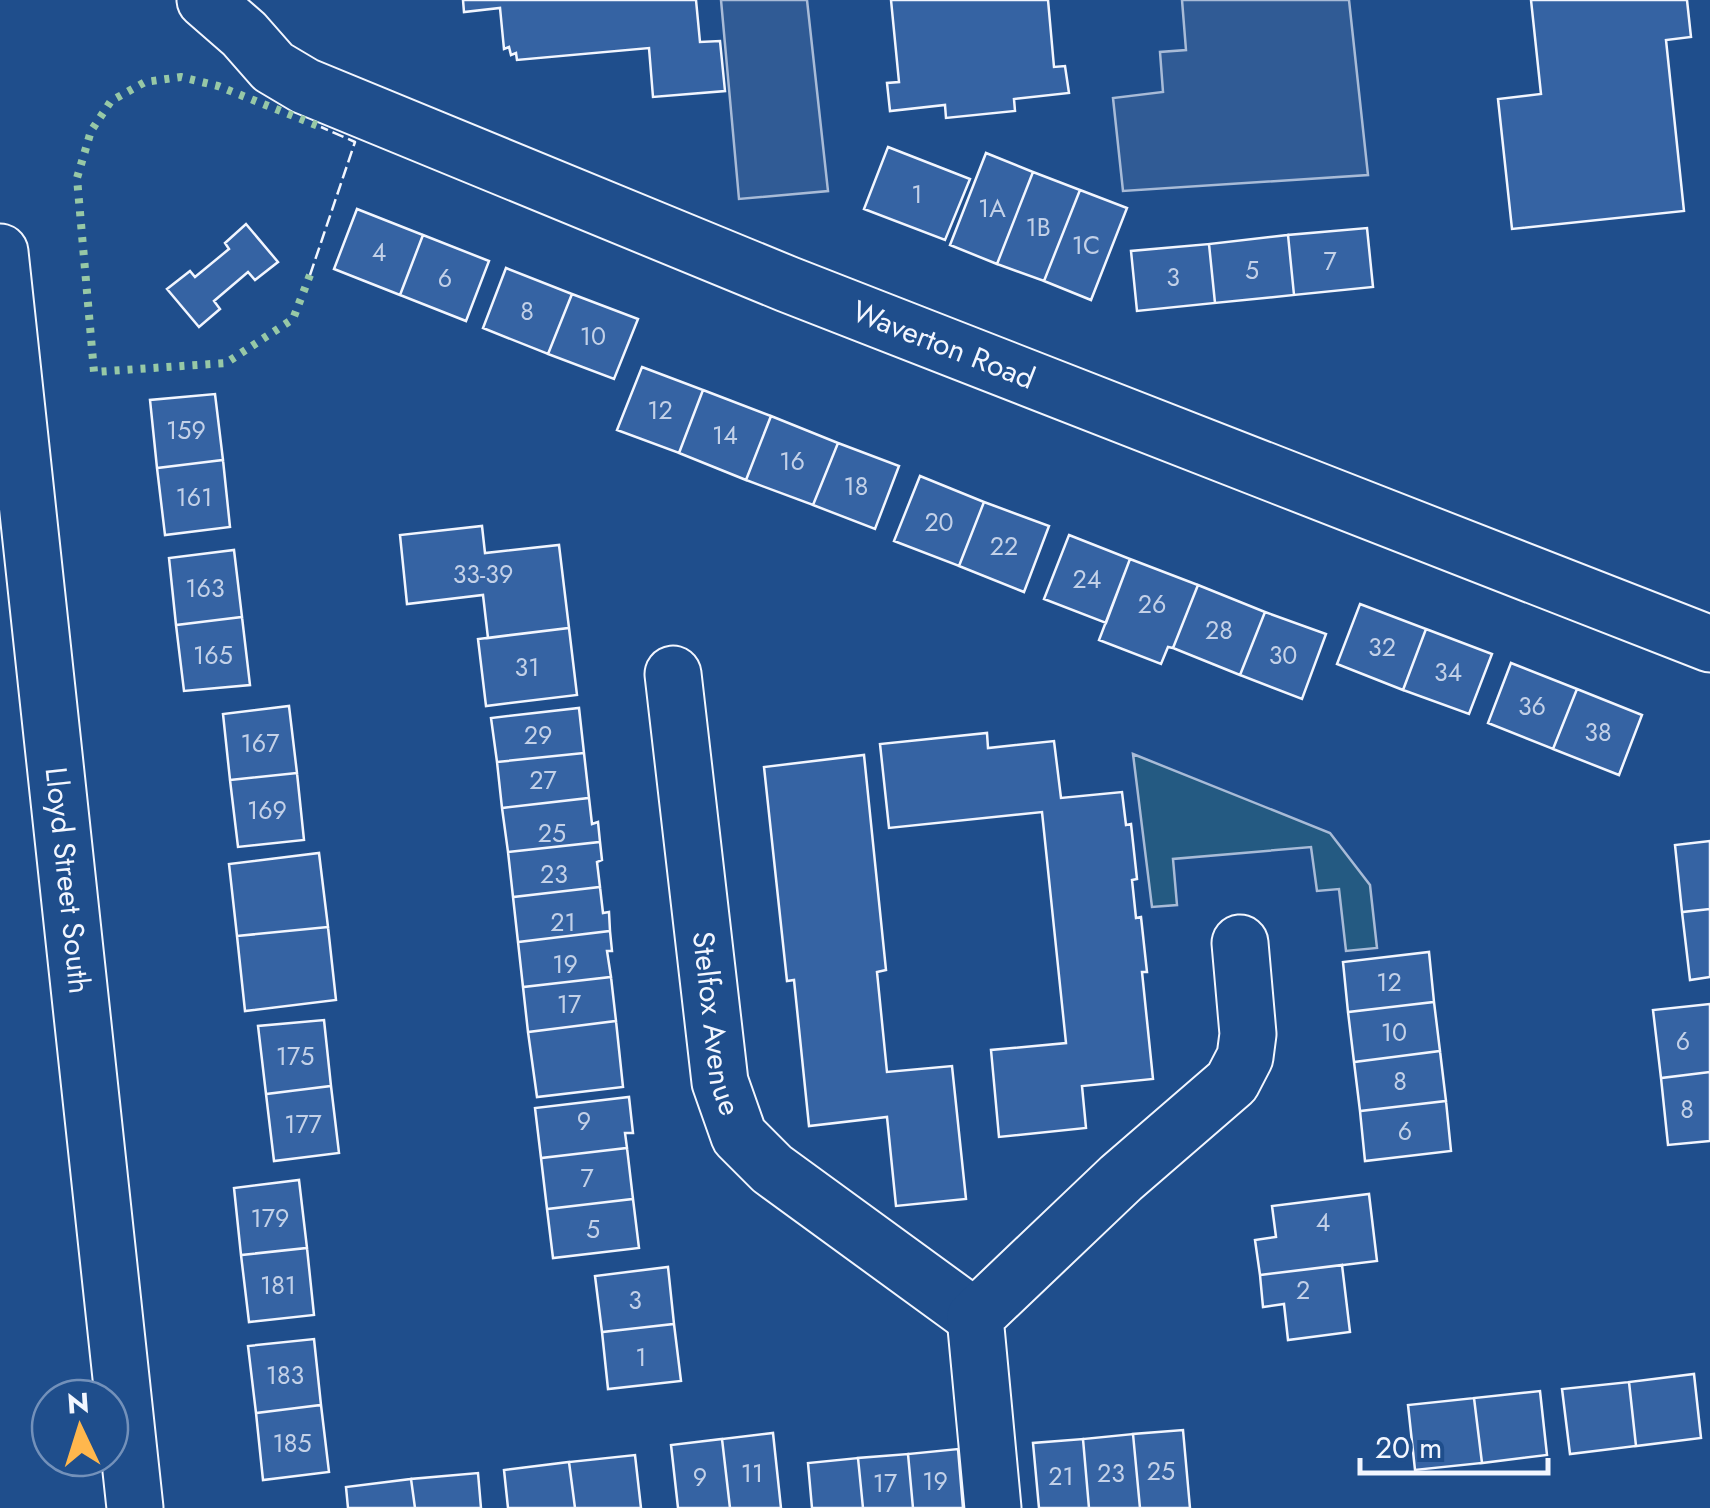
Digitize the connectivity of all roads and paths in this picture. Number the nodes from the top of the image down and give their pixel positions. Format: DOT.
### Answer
graph roads {
  1 [pos="205,0"];
  2 [pos="0,252"];
  3 [pos="1710,644"];
  4 [pos="674,674"];
  5 [pos="1240,943"];
  6 [pos="975,1317"];
  7 [pos="135,1508"];
  8 [pos="993,1508"];
  1 -- 3 [label="street, Waverton Road"];
  2 -- 7 [label="street, Lloyd Street South"];
  4 -- 6 [label="street, Stelfox Avenue"];
  5 -- 6 [label="street"];
  6 -- 8 [label="street"];
}
